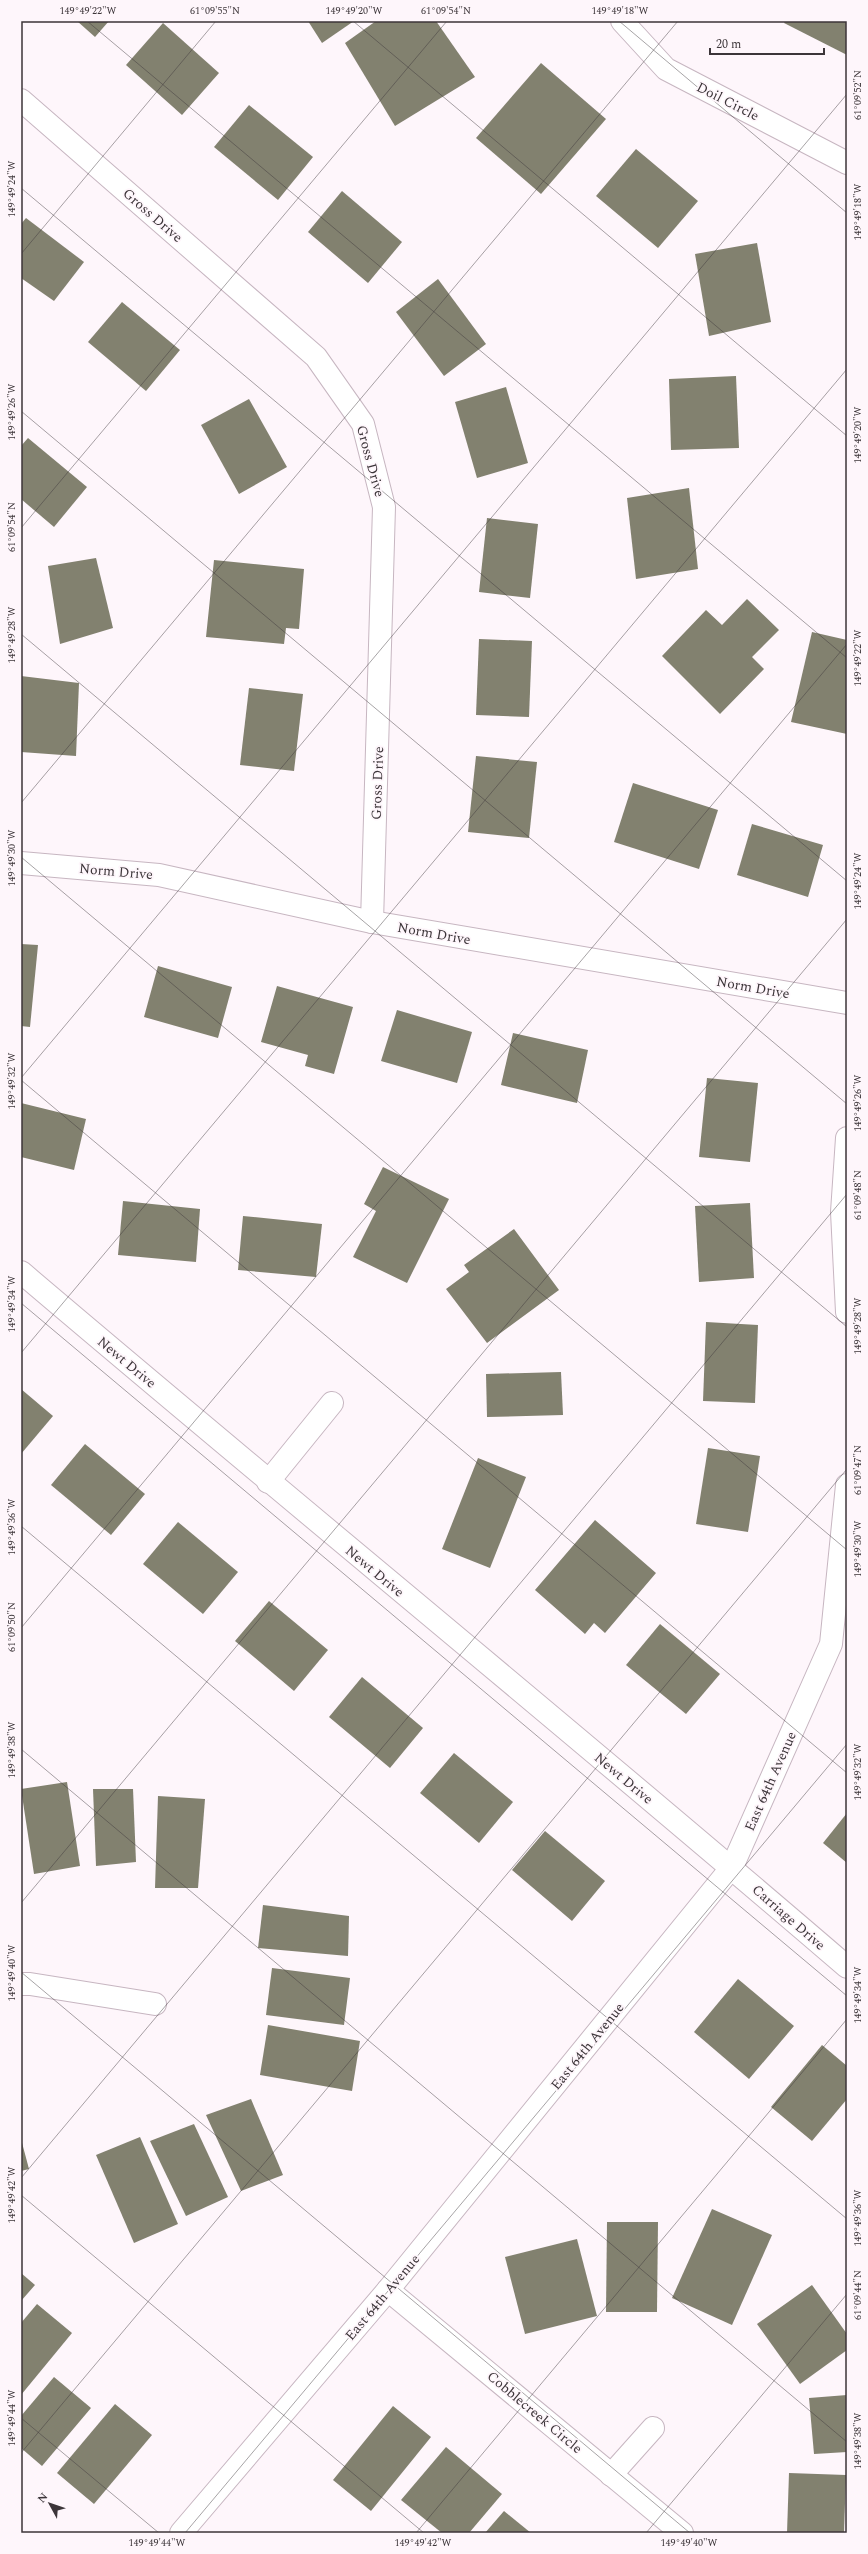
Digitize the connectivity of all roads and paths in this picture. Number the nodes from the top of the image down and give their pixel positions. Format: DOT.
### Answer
graph roads {
  1 [pos="622,21"];
  2 [pos="21,100"];
  3 [pos="847,163"];
  4 [pos="21,863"];
  5 [pos="372,922"];
  6 [pos="847,1003"];
  7 [pos="847,1138"];
  8 [pos="21,1272"];
  9 [pos="847,1312"];
  10 [pos="332,1403"];
  11 [pos="268,1482"];
  12 [pos="847,1485"];
  13 [pos="732,1867"];
  14 [pos="847,1967"];
  15 [pos="21,1984"];
  16 [pos="155,2004"];
  17 [pos="388,2290"];
  18 [pos="653,2428"];
  19 [pos="611,2475"];
  20 [pos="181,2533"];
  21 [pos="682,2533"];
  1 -- 3 [label="street, Doil Circle"];
  2 -- 5 [label="street, Gross Drive"];
  4 -- 5 [label="street, Norm Drive"];
  5 -- 6 [label="street, Norm Drive"];
  7 -- 9 [label="street"];
  8 -- 11 [label="street, Newt Drive"];
  10 -- 11 [label="street"];
  11 -- 13 [label="street, Newt Drive"];
  12 -- 13 [label="street, East 64th Avenue"];
  13 -- 14 [label="street, Carriage Drive"];
  13 -- 17 [label="street, East 64th Avenue"];
  15 -- 16 [label="street"];
  17 -- 19 [label="street, Cobblecreek Circle"];
  17 -- 20 [label="street, East 64th Avenue"];
  18 -- 19 [label="street"];
  19 -- 21 [label="street, Cobblecreek Circle"];
}
